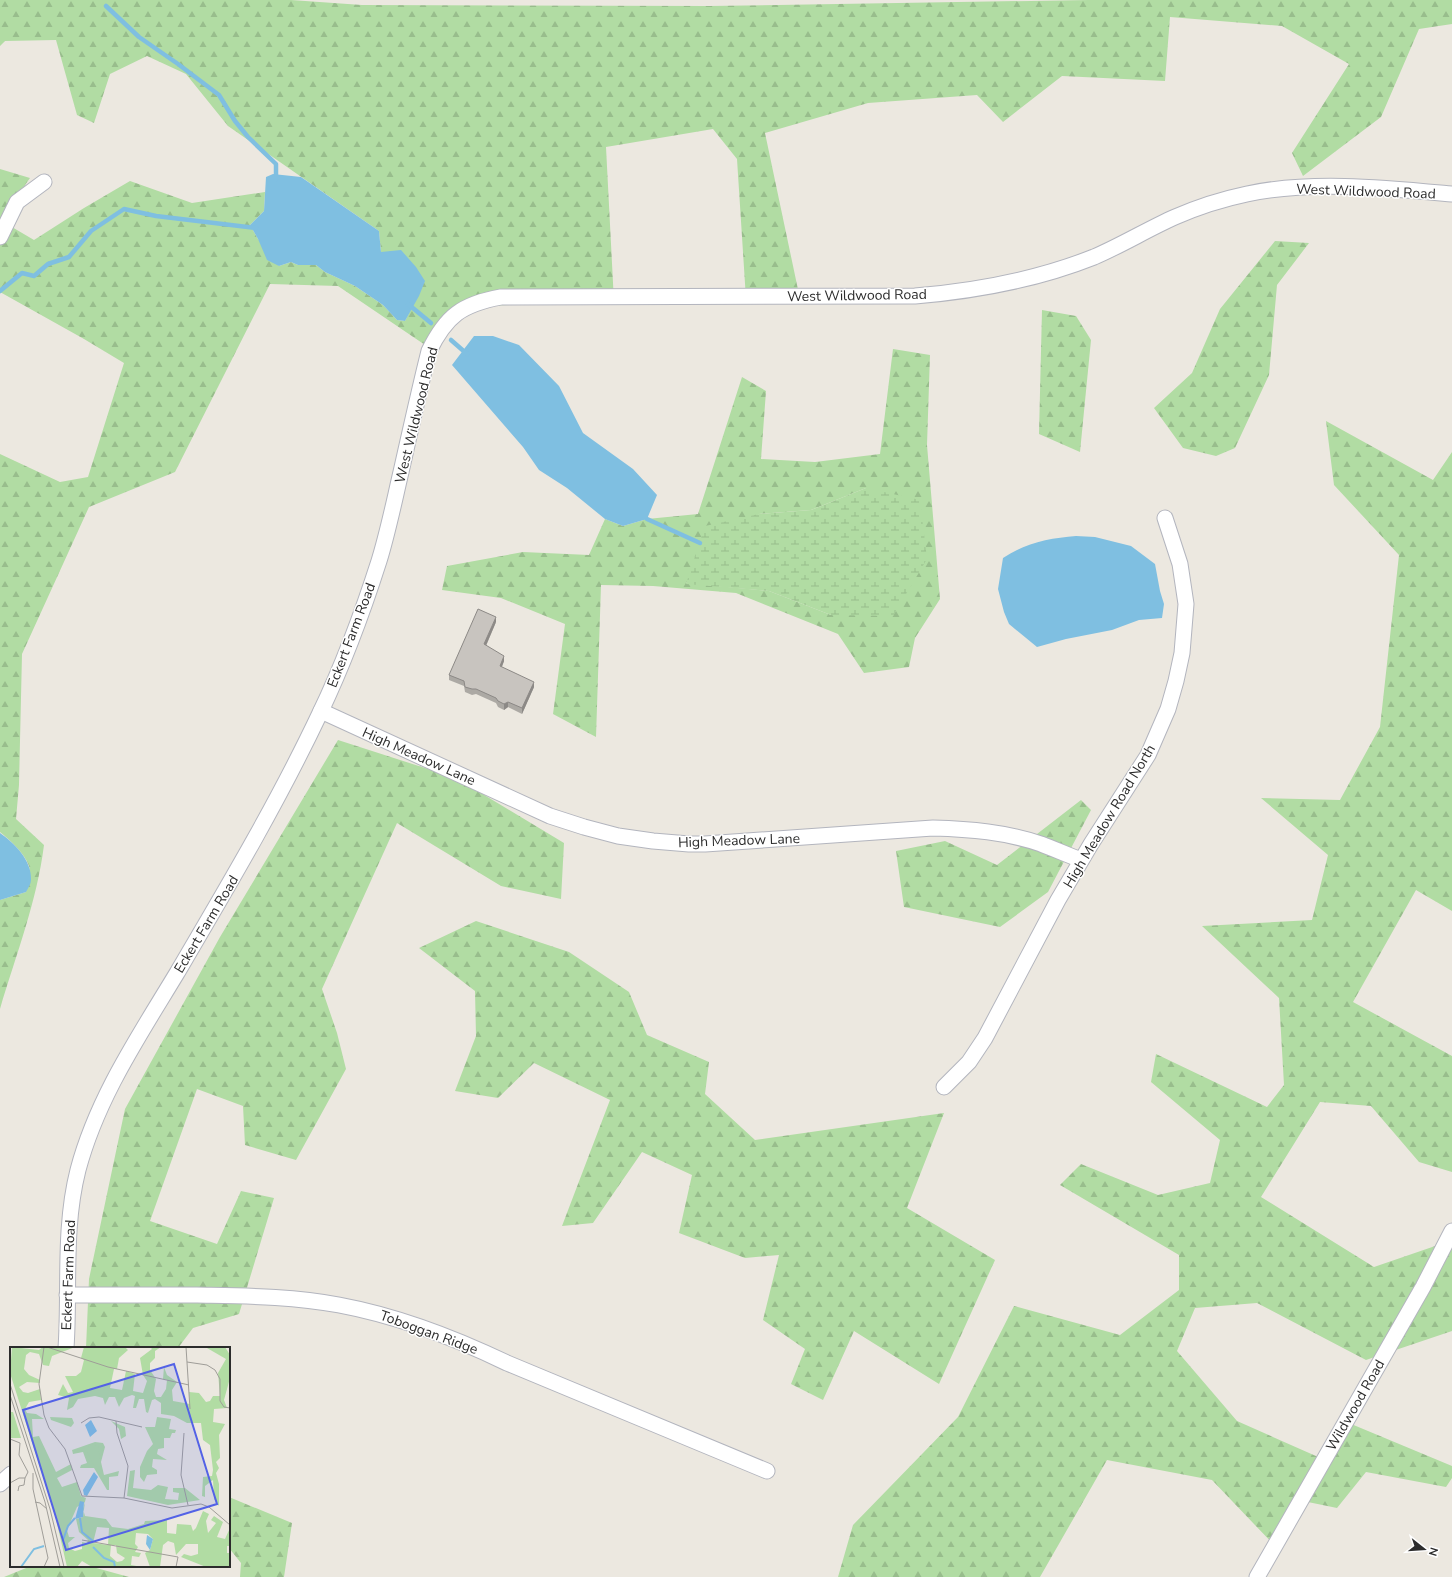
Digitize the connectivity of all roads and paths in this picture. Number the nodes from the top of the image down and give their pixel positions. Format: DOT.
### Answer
graph roads {
  1 [pos="44,182"];
  2 [pos="1452,194"];
  3 [pos="0,237"];
  4 [pos="392,509"];
  5 [pos="1165,518"];
  6 [pos="321,711"];
  7 [pos="1081,860"];
  8 [pos="944,1087"];
  9 [pos="1452,1231"];
  10 [pos="67,1295"];
  11 [pos="66,1347"];
  12 [pos="767,1471"];
  13 [pos="10,1475"];
  14 [pos="0,1484"];
  15 [pos="1257,1577"];
  1 -- 3 [label="street"];
  2 -- 4 [label="street, West Wildwood Road"];
  4 -- 6 [label="street, Eckert Farm Road"];
  5 -- 7 [label="street, High Meadow Road North"];
  6 -- 7 [label="street, High Meadow Lane"];
  6 -- 10 [label="street, Eckert Farm Road"];
  7 -- 8 [label="street, High Meadow Road North"];
  9 -- 15 [label="street, Wildwood Road"];
  10 -- 11 [label="street, Eckert Farm Road"];
  10 -- 12 [label="street, Toboggan Ridge"];
  13 -- 14 [label="street"];
}
